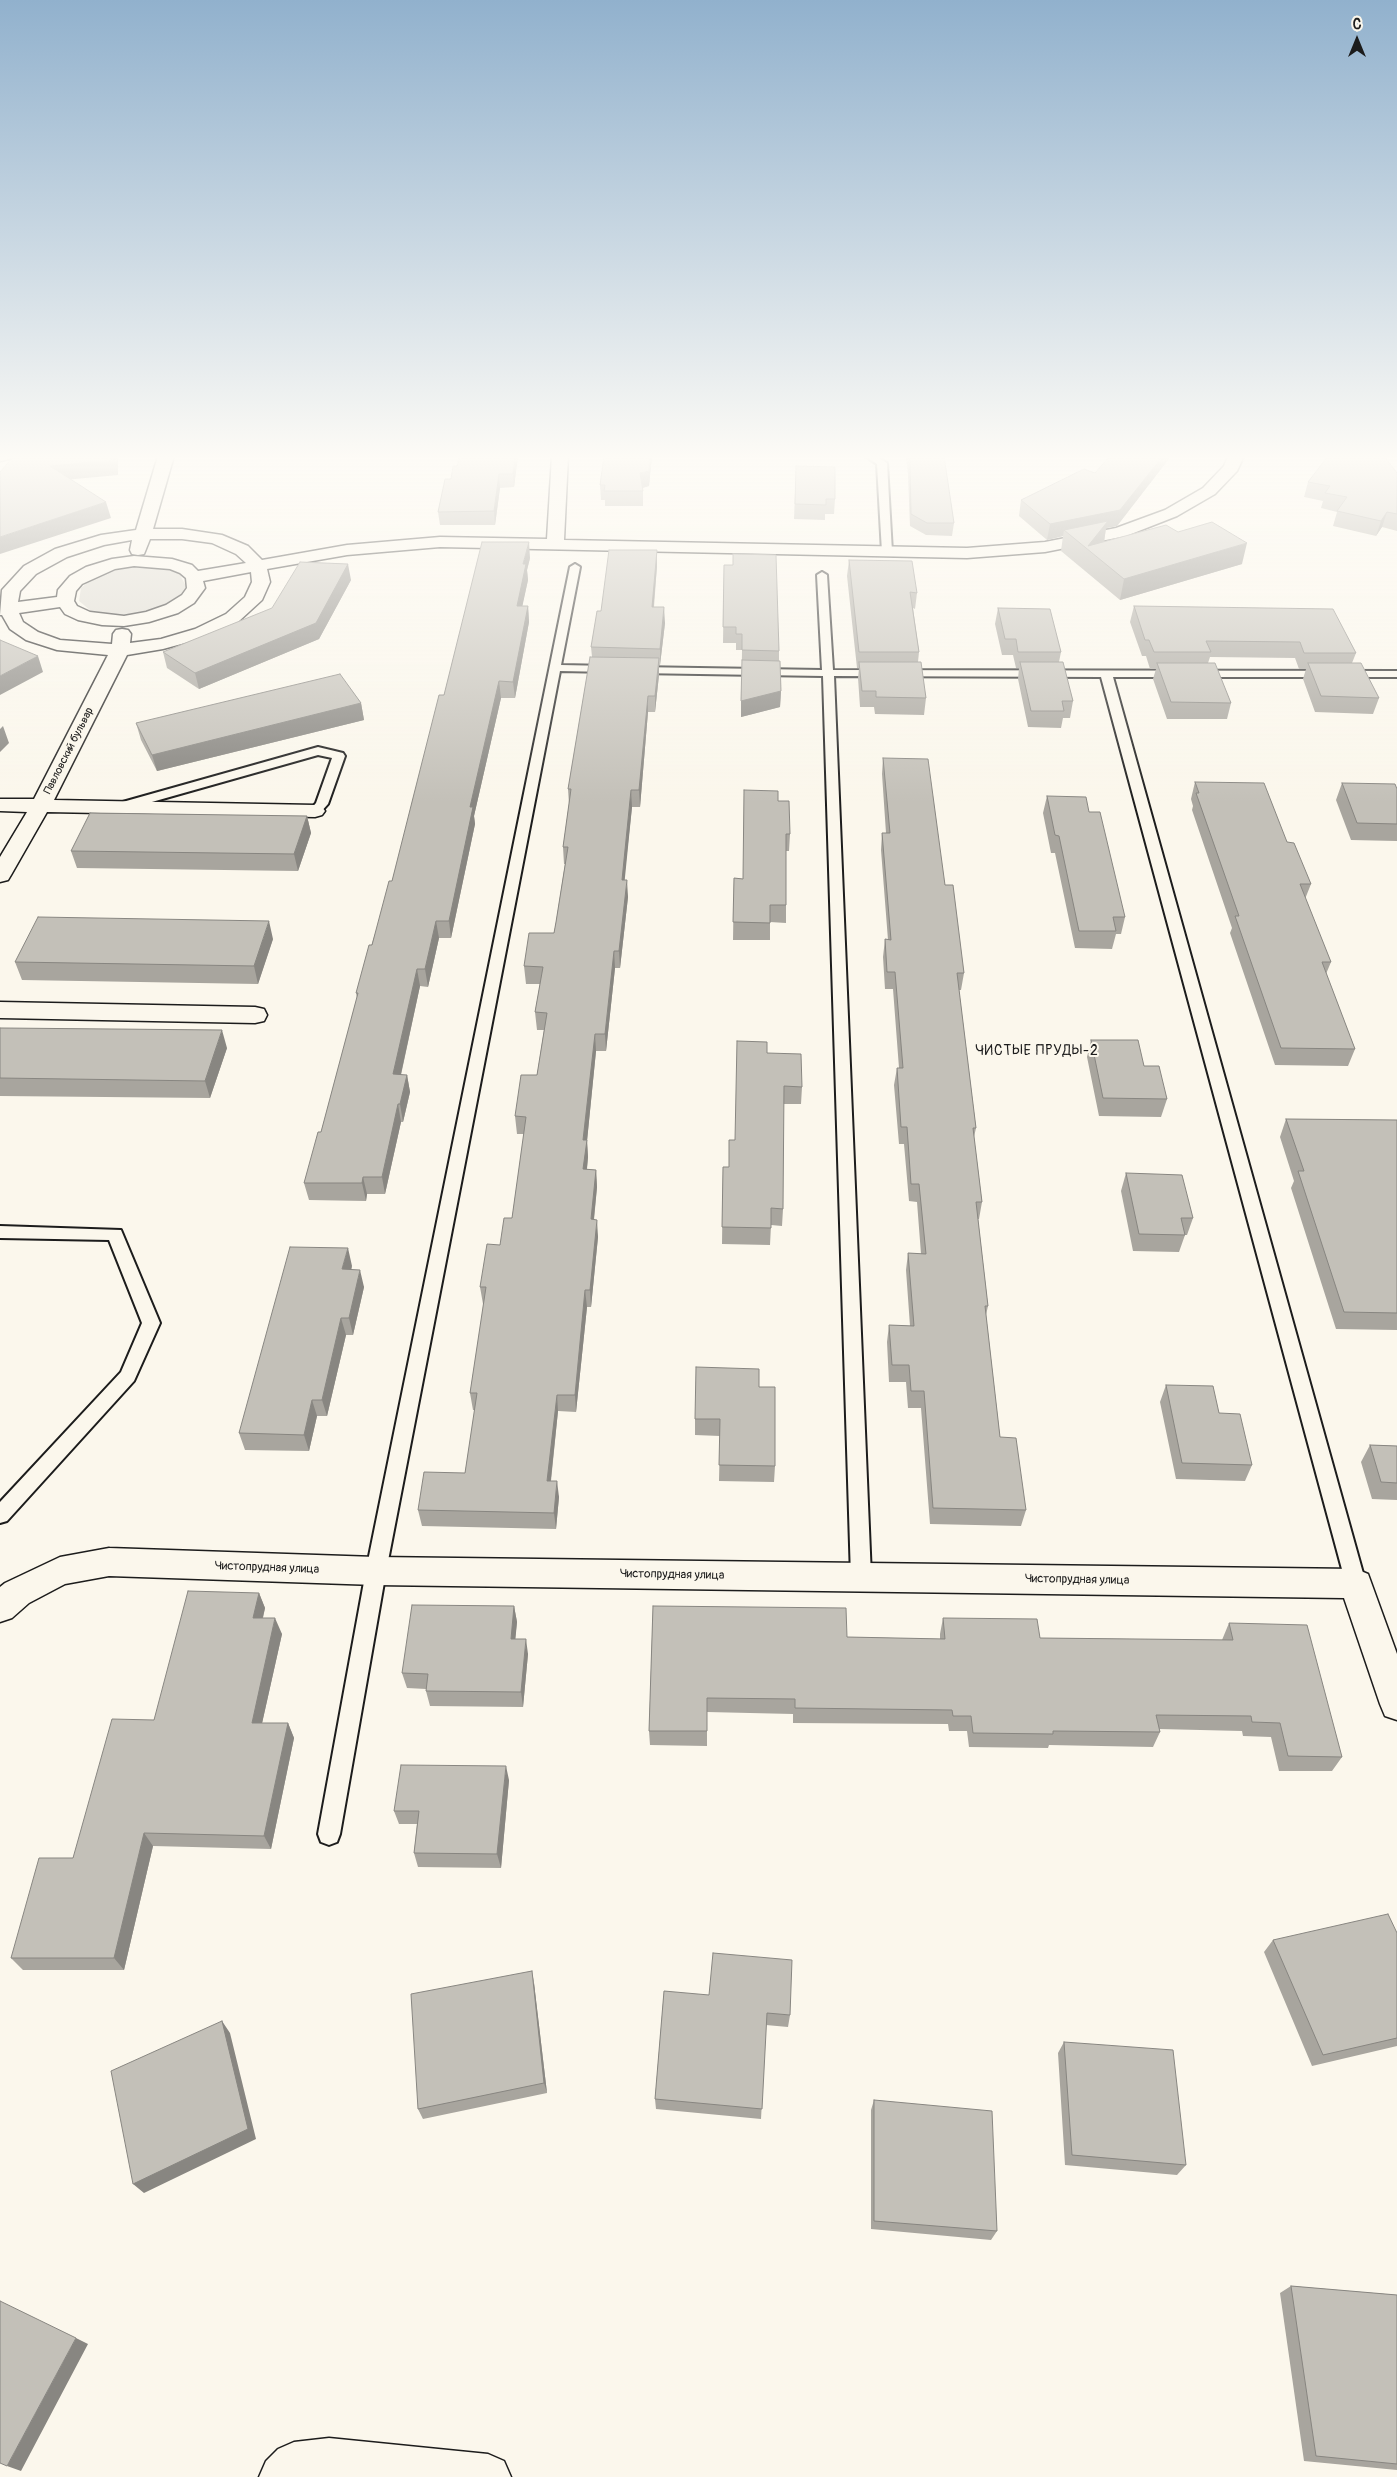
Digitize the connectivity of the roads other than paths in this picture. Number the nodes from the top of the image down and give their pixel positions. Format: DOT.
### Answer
graph roads {
  1 [pos="28,572"];
  2 [pos="91,572"];
  3 [pos="189,572"];
  4 [pos="223,572"];
  5 [pos="259,572"];
  6 [pos="574,572"];
  7 [pos="822,575"];
  8 [pos="194,577"];
  9 [pos="65,601"];
  10 [pos="4,610"];
  11 [pos="124,621"];
  12 [pos="120,650"];
  13 [pos="555,668"];
  14 [pos="828,673"];
  15 [pos="1106,673"];
  16 [pos="1397,674"];
  17 [pos="0,805"];
  18 [pos="40,807"];
  19 [pos="113,808"];
  20 [pos="315,812"];
  21 [pos="0,875"];
  22 [pos="0,1010"];
  23 [pos="255,1015"];
  24 [pos="0,1232"];
  25 [pos="0,1515"];
  26 [pos="376,1571"];
  27 [pos="861,1577"];
  28 [pos="1356,1584"];
  29 [pos="0,1608"];
  30 [pos="1397,1704"];
  31 [pos="329,1834"];
  32 [pos="282,2477"];
  33 [pos="488,2477"];
  1 -- 10 [label="street"];
  2 -- 9 [label="street"];
  3 -- 8 [label="street"];
  4 -- 8 [label="street"];
  5 -- 12 [label="street"];
  6 -- 13 [label="lane"];
  7 -- 14 [label="lane"];
  8 -- 11 [label="street"];
  9 -- 10 [label="street"];
  9 -- 11 [label="street"];
  10 -- 12 [label="street"];
  11 -- 12 [label="street, Павловский бульвар"];
  12 -- 18 [label="street, Павловский бульвар"];
  13 -- 14 [label="lane"];
  13 -- 26 [label="lane"];
  14 -- 15 [label="lane"];
  14 -- 27 [label="lane"];
  15 -- 16 [label="lane"];
  15 -- 28 [label="lane"];
  17 -- 18 [label="street"];
  18 -- 19 [label="street"];
  18 -- 21 [label="street, Павловский бульвар"];
  19 -- 20 [label="street"];
  19 -- 20 [label="lane"];
  22 -- 23 [label="street"];
  24 -- 25 [label="lane"];
  26 -- 27 [label="street, Чистопрудная улица"];
  26 -- 29 [label="street, Чистопрудная улица"];
  26 -- 31 [label="lane"];
  27 -- 28 [label="street, Чистопрудная улица"];
  28 -- 30 [label="street"];
  32 -- 33 [label="street"];
}
